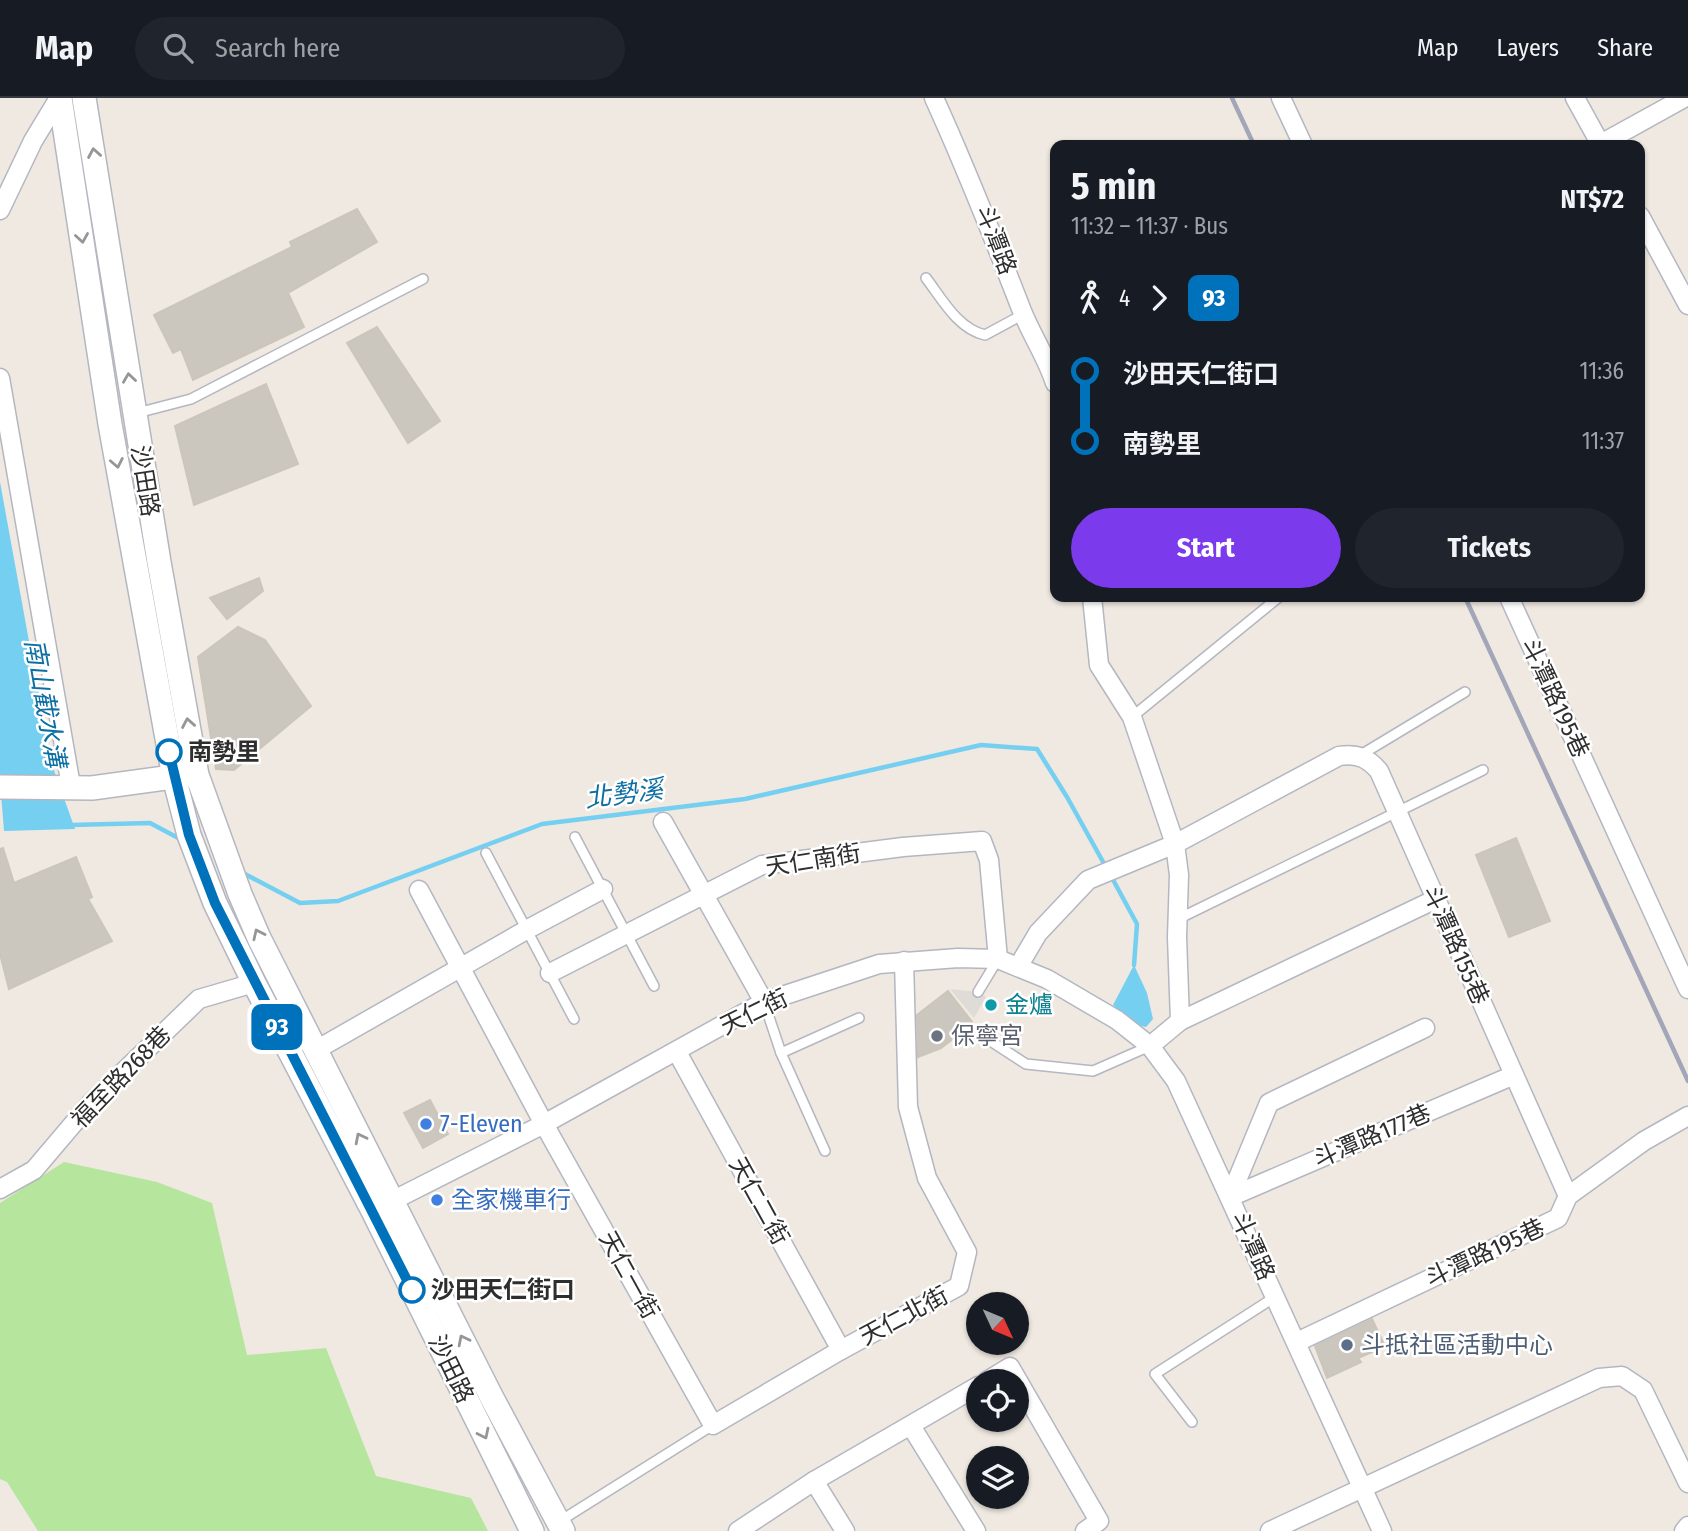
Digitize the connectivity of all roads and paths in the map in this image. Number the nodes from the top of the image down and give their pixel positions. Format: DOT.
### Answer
graph roads {
  1 [pos="60,98"];
  2 [pos="85,98"];
  3 [pos="934,98"];
  4 [pos="1281,98"];
  5 [pos="1575,98"];
  6 [pos="1684,98"];
  7 [pos="1301,140"];
  8 [pos="1597,140"];
  9 [pos="1609,140"];
  10 [pos="0,210"];
  11 [pos="1645,225"];
  12 [pos="113,264"];
  13 [pos="87,271"];
  14 [pos="926,278"];
  15 [pos="423,279"];
  16 [pos="1688,305"];
  17 [pos="1024,314"];
  18 [pos="1050,368"];
  19 [pos="0,378"];
  20 [pos="134,414"];
  21 [pos="4,430"];
  22 [pos="1093,602"];
  23 [pos="1273,602"];
  24 [pos="1511,602"];
  25 [pos="1465,692"];
  26 [pos="1132,717"];
  27 [pos="1359,756"];
  28 [pos="1483,770"];
  29 [pos="197,775"];
  30 [pos="174,776"];
  31 [pos="71,786"];
  32 [pos="0,787"];
  33 [pos="1398,814"];
  34 [pos="663,822"];
  35 [pos="575,837"];
  36 [pos="1175,844"];
  37 [pos="486,853"];
  38 [pos="419,890"];
  39 [pos="603,890"];
  40 [pos="703,893"];
  41 [pos="1436,899"];
  42 [pos="1178,919"];
  43 [pos="528,929"];
  44 [pos="627,934"];
  45 [pos="998,959"];
  46 [pos="904,961"];
  47 [pos="1018,967"];
  48 [pos="460,969"];
  49 [pos="550,973"];
  50 [pos="254,983"];
  51 [pos="654,986"];
  52 [pos="1688,989"];
  53 [pos="978,992"];
  54 [pos="764,1002"];
  55 [pos="859,1018"];
  56 [pos="573,1019"];
  57 [pos="1180,1021"];
  58 [pos="1425,1028"];
  59 [pos="989,1040"];
  60 [pos="1150,1046"];
  61 [pos="316,1050"];
  62 [pos="677,1052"];
  63 [pos="781,1053"];
  64 [pos="1514,1076"];
  65 [pos="1688,1116"];
  66 [pos="544,1124"];
  67 [pos="825,1151"];
  68 [pos="0,1189"];
  69 [pos="1568,1196"];
  70 [pos="1230,1197"];
  71 [pos="382,1206"];
  72 [pos="1275,1297"];
  73 [pos="1297,1342"];
  74 [pos="841,1350"];
  75 [pos="966,1393"];
  76 [pos="1029,1400"];
  77 [pos="1192,1422"];
  78 [pos="713,1425"];
  79 [pos="911,1426"];
  80 [pos="814,1481"];
  81 [pos="1688,1483"];
  82 [pos="1359,1488"];
  83 [pos="560,1527"];
  84 [pos="1688,1527"];
  85 [pos="741,1530"];
  86 [pos="532,1531"];
  87 [pos="845,1531"];
  88 [pos="976,1531"];
  89 [pos="1085,1531"];
  90 [pos="1270,1531"];
  91 [pos="1381,1531"];
  92 [pos="1684,1531"];
  1 -- 10 [label="street"];
  1 -- 13 [label="street, 沙田路, one-way"];
  12 -- 2 [label="street, 沙田路, one-way"];
  3 -- 17 [label="street, 斗潭路"];
  4 -- 7 [label="street"];
  5 -- 8 [label="street"];
  6 -- 9 [label="street"];
  11 -- 16 [label="street"];
  12 -- 13 [label="street"];
  20 -- 12 [label="street, 沙田路, one-way"];
  13 -- 30 [label="street, 沙田路, one-way"];
  14 -- 17 [label="lane"];
  15 -- 20 [label="lane"];
  17 -- 18 [label="street, 斗潭路"];
  19 -- 21 [label="street"];
  29 -- 20 [label="street, 沙田路, one-way"];
  21 -- 31 [label="street"];
  22 -- 26 [label="street"];
  23 -- 26 [label="lane"];
  24 -- 52 [label="street, 斗潭路195巷"];
  25 -- 27 [label="lane"];
  26 -- 36 [label="street"];
  27 -- 33 [label="street, 斗潭路155巷"];
  27 -- 36 [label="street"];
  28 -- 33 [label="lane"];
  29 -- 30 [label="street"];
  61 -- 29 [label="street, 沙田路, one-way"];
  30 -- 31 [label="street"];
  30 -- 50 [label="street, 沙田路"];
  31 -- 32 [label="street"];
  33 -- 41 [label="street, 斗潭路155巷"];
  33 -- 42 [label="lane"];
  34 -- 40 [label="street"];
  35 -- 39 [label="lane"];
  36 -- 42 [label="street"];
  36 -- 47 [label="street"];
  37 -- 43 [label="lane"];
  38 -- 48 [label="street, 天仁一街"];
  39 -- 43 [label="street"];
  39 -- 44 [label="lane"];
  40 -- 44 [label="street, 天仁南街"];
  40 -- 45 [label="street, 天仁南街"];
  40 -- 54 [label="street"];
  41 -- 57 [label="street"];
  41 -- 64 [label="street, 斗潭路155巷"];
  42 -- 57 [label="street"];
  43 -- 48 [label="street"];
  43 -- 49 [label="lane"];
  44 -- 49 [label="street, 天仁南街"];
  44 -- 51 [label="lane"];
  45 -- 46 [label="street, 天仁街"];
  45 -- 47 [label="street, 天仁街"];
  45 -- 53 [label="lane"];
  46 -- 54 [label="street, 天仁街"];
  46 -- 74 [label="street, 天仁北街"];
  47 -- 60 [label="street, 天仁街"];
  48 -- 61 [label="street"];
  48 -- 66 [label="street, 天仁一街"];
  49 -- 56 [label="lane"];
  50 -- 68 [label="street, 福至路268巷"];
  50 -- 71 [label="street, 沙田路"];
  54 -- 62 [label="street, 天仁街"];
  54 -- 63 [label="lane"];
  55 -- 63 [label="lane"];
  57 -- 60 [label="street"];
  58 -- 70 [label="street"];
  59 -- 60 [label="lane"];
  60 -- 70 [label="street, 斗潭路"];
  71 -- 61 [label="street, 沙田路, one-way"];
  62 -- 66 [label="street, 天仁街"];
  62 -- 74 [label="street, 天仁二街"];
  63 -- 67 [label="lane"];
  64 -- 69 [label="street, 斗潭路155巷"];
  64 -- 70 [label="street, 斗潭路177巷"];
  65 -- 69 [label="street, 斗潭路195巷"];
  66 -- 71 [label="street, 天仁街"];
  66 -- 78 [label="street, 天仁一街"];
  69 -- 73 [label="street, 斗潭路195巷"];
  70 -- 72 [label="street, 斗潭路"];
  83 -- 71 [label="street, 沙田路, one-way"];
  71 -- 86 [label="street, 沙田路, one-way"];
  72 -- 73 [label="street, 斗潭路"];
  72 -- 77 [label="lane"];
  73 -- 82 [label="street, 斗潭路"];
  74 -- 78 [label="street, 天仁北街"];
  75 -- 79 [label="street"];
  76 -- 89 [label="street"];
  78 -- 83 [label="lane, 天仁北街"];
  79 -- 80 [label="street"];
  79 -- 88 [label="street"];
  80 -- 85 [label="street"];
  80 -- 87 [label="street"];
  81 -- 82 [label="street"];
  82 -- 90 [label="street"];
  82 -- 91 [label="street, 斗潭路"];
  84 -- 92 [label="street"];
}
